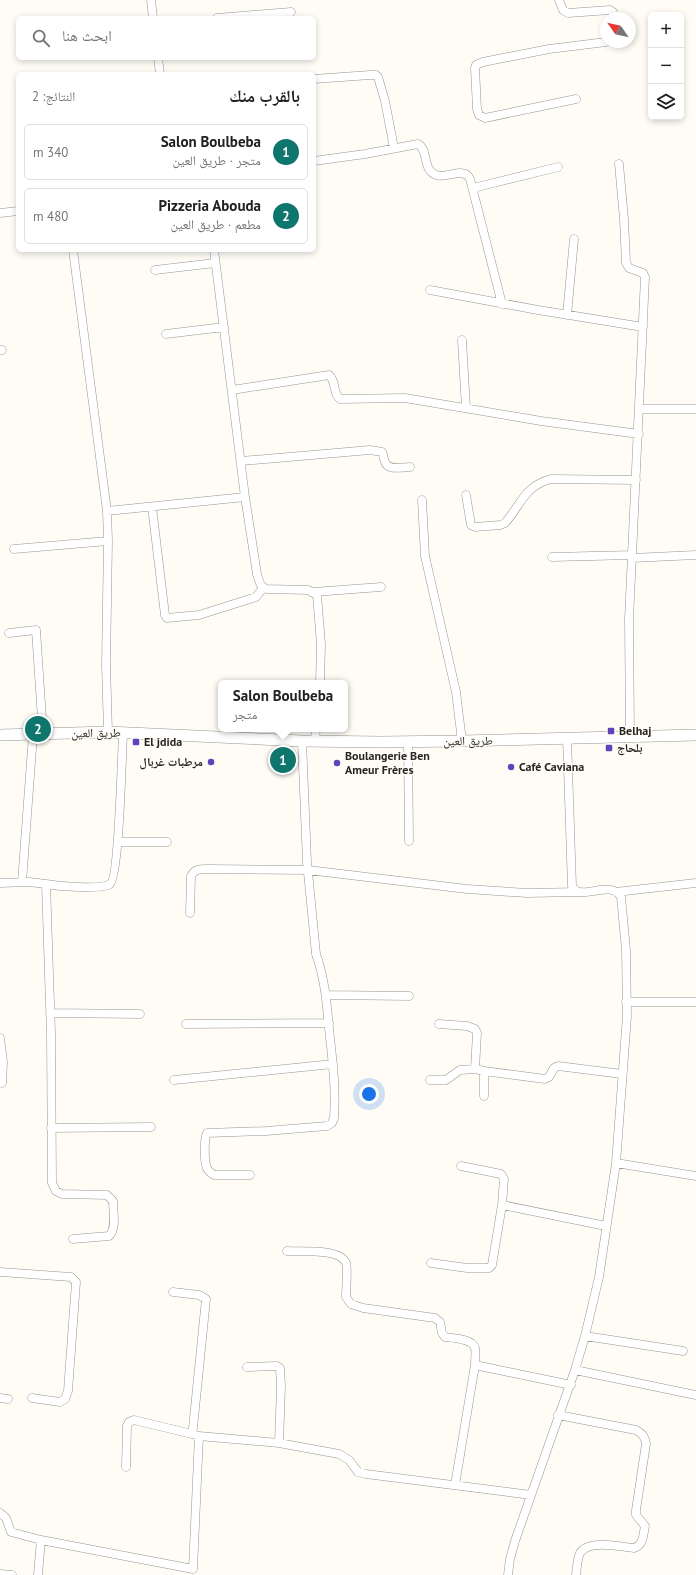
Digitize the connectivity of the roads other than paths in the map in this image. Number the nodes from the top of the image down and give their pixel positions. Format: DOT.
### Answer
graph roads {
  1 [pos="151,0"];
  2 [pos="559,0"];
  3 [pos="291,12"];
  4 [pos="613,12"];
  5 [pos="153,16"];
  6 [pos="242,16"];
  7 [pos="600,43"];
  8 [pos="158,60"];
  9 [pos="160,72"];
  10 [pos="316,79"];
  11 [pos="576,99"];
  12 [pos="394,148"];
  13 [pos="316,161"];
  14 [pos="618,164"];
  15 [pos="558,167"];
  16 [pos="472,188"];
  17 [pos="16,210"];
  18 [pos="0,213"];
  19 [pos="574,239"];
  20 [pos="73,252"];
  21 [pos="214,252"];
  22 [pos="215,263"];
  23 [pos="155,270"];
  24 [pos="430,290"];
  25 [pos="502,304"];
  26 [pos="567,315"];
  27 [pos="224,327"];
  28 [pos="643,327"];
  29 [pos="166,334"];
  30 [pos="462,340"];
  31 [pos="232,390"];
  32 [pos="466,408"];
  33 [pos="640,409"];
  34 [pos="696,409"];
  35 [pos="639,434"];
  36 [pos="241,462"];
  37 [pos="410,466"];
  38 [pos="636,480"];
  39 [pos="466,495"];
  40 [pos="245,497"];
  41 [pos="422,500"];
  42 [pos="152,506"];
  43 [pos="107,511"];
  44 [pos="108,541"];
  45 [pos="14,549"];
  46 [pos="696,554"];
  47 [pos="632,556"];
  48 [pos="552,557"];
  49 [pos="381,587"];
  50 [pos="263,588"];
  51 [pos="313,592"];
  52 [pos="9,633"];
  53 [pos="320,680"];
  54 [pos="108,732"];
  55 [pos="316,732"];
  56 [pos="123,733"];
  57 [pos="38,734"];
  58 [pos="0,735"];
  59 [pos="696,735"];
  60 [pos="630,737"];
  61 [pos="567,738"];
  62 [pos="302,741"];
  63 [pos="315,741"];
  64 [pos="408,741"];
  65 [pos="462,742"];
  66 [pos="118,842"];
  67 [pos="167,842"];
  68 [pos="408,842"];
  69 [pos="308,870"];
  70 [pos="22,882"];
  71 [pos="0,883"];
  72 [pos="696,883"];
  73 [pos="46,884"];
  74 [pos="580,892"];
  75 [pos="616,892"];
  76 [pos="190,913"];
  77 [pos="327,995"];
  78 [pos="409,996"];
  79 [pos="626,1002"];
  80 [pos="696,1002"];
  81 [pos="50,1013"];
  82 [pos="140,1014"];
  83 [pos="329,1023"];
  84 [pos="186,1024"];
  85 [pos="439,1024"];
  86 [pos="0,1038"];
  87 [pos="333,1064"];
  88 [pos="479,1070"];
  89 [pos="622,1074"];
  90 [pos="174,1080"];
  91 [pos="430,1080"];
  92 [pos="2,1083"];
  93 [pos="484,1096"];
  94 [pos="151,1127"];
  95 [pos="51,1128"];
  96 [pos="616,1163"];
  97 [pos="461,1166"];
  98 [pos="250,1175"];
  99 [pos="696,1176"];
  100 [pos="502,1205"];
  101 [pos="606,1226"];
  102 [pos="73,1239"];
  103 [pos="287,1251"];
  104 [pos="431,1263"];
  105 [pos="0,1272"];
  106 [pos="173,1292"];
  107 [pos="585,1336"];
  108 [pos="683,1351"];
  109 [pos="475,1365"];
  110 [pos="247,1367"];
  111 [pos="575,1370"];
  112 [pos="571,1384"];
  113 [pos="696,1395"];
  114 [pos="32,1398"];
  115 [pos="558,1415"];
  116 [pos="196,1435"];
  117 [pos="279,1443"];
  118 [pos="126,1467"];
  119 [pos="455,1485"];
  120 [pos="531,1495"];
  121 [pos="0,1513"];
  122 [pos="41,1540"];
  123 [pos="193,1572"];
  124 [pos="0,1574"];
  125 [pos="12,1575"];
  126 [pos="38,1575"];
  127 [pos="508,1575"];
  128 [pos="576,1575"];
  1 -- 5 [label="street"];
  2 -- 4 [label="street"];
  3 -- 6 [label="street"];
  7 -- 11 [label="street"];
  8 -- 9 [label="street"];
  10 -- 12 [label="street"];
  12 -- 13 [label="street"];
  12 -- 16 [label="street"];
  14 -- 28 [label="street"];
  15 -- 16 [label="street"];
  16 -- 25 [label="street"];
  17 -- 18 [label="street"];
  19 -- 26 [label="street"];
  20 -- 43 [label="street"];
  21 -- 22 [label="street"];
  22 -- 23 [label="street"];
  22 -- 27 [label="street"];
  24 -- 25 [label="street"];
  25 -- 26 [label="street"];
  26 -- 28 [label="street"];
  27 -- 29 [label="street"];
  27 -- 31 [label="street"];
  28 -- 33 [label="street"];
  30 -- 32 [label="street"];
  31 -- 32 [label="street"];
  31 -- 36 [label="street"];
  32 -- 35 [label="street"];
  33 -- 34 [label="street"];
  33 -- 35 [label="street"];
  35 -- 38 [label="street"];
  36 -- 37 [label="street"];
  36 -- 40 [label="street"];
  38 -- 39 [label="street"];
  38 -- 47 [label="street"];
  40 -- 42 [label="street"];
  40 -- 50 [label="street"];
  41 -- 65 [label="street"];
  42 -- 43 [label="street"];
  42 -- 50 [label="street"];
  43 -- 44 [label="street"];
  44 -- 45 [label="street"];
  44 -- 54 [label="street"];
  46 -- 47 [label="street"];
  47 -- 48 [label="street"];
  47 -- 60 [label="street"];
  49 -- 51 [label="street"];
  50 -- 51 [label="street"];
  51 -- 53 [label="street"];
  52 -- 57 [label="street"];
  54 -- 56 [label="main road, طريق العين"];
  54 -- 57 [label="main road, طريق العين"];
  55 -- 63 [label="street"];
  56 -- 62 [label="main road, طريق العين"];
  56 -- 66 [label="street"];
  57 -- 58 [label="main road, طريق العين"];
  57 -- 70 [label="street"];
  59 -- 60 [label="main road, طريق العين"];
  60 -- 61 [label="main road, طريق العين"];
  61 -- 65 [label="main road, طريق العين"];
  61 -- 74 [label="street"];
  62 -- 63 [label="main road, طريق العين"];
  62 -- 69 [label="street"];
  63 -- 64 [label="main road, طريق العين"];
  64 -- 65 [label="main road, طريق العين"];
  64 -- 68 [label="street"];
  66 -- 67 [label="street"];
  66 -- 73 [label="street"];
  69 -- 74 [label="street"];
  69 -- 76 [label="street"];
  69 -- 77 [label="street"];
  70 -- 71 [label="street"];
  70 -- 73 [label="street"];
  72 -- 75 [label="street"];
  73 -- 81 [label="street"];
  74 -- 75 [label="street"];
  75 -- 79 [label="street"];
  77 -- 78 [label="street"];
  77 -- 83 [label="street"];
  79 -- 80 [label="street"];
  79 -- 89 [label="street"];
  81 -- 82 [label="street"];
  81 -- 95 [label="street"];
  83 -- 84 [label="street"];
  83 -- 87 [label="street"];
  85 -- 88 [label="street"];
  86 -- 92 [label="street"];
  87 -- 90 [label="street"];
  87 -- 98 [label="street"];
  88 -- 89 [label="street"];
  88 -- 91 [label="street"];
  88 -- 93 [label="street"];
  89 -- 96 [label="street"];
  94 -- 95 [label="street"];
  95 -- 102 [label="street"];
  96 -- 99 [label="street"];
  96 -- 101 [label="street"];
  97 -- 100 [label="street"];
  100 -- 101 [label="street"];
  100 -- 104 [label="street"];
  101 -- 107 [label="street"];
  103 -- 109 [label="street"];
  105 -- 114 [label="street"];
  106 -- 116 [label="street"];
  107 -- 108 [label="street"];
  107 -- 111 [label="street"];
  109 -- 112 [label="street"];
  109 -- 119 [label="street"];
  110 -- 117 [label="street"];
  111 -- 112 [label="street"];
  111 -- 113 [label="street"];
  112 -- 115 [label="street"];
  115 -- 120 [label="street"];
  115 -- 128 [label="street"];
  116 -- 117 [label="street"];
  116 -- 118 [label="street"];
  116 -- 123 [label="street"];
  117 -- 119 [label="street"];
  119 -- 120 [label="street"];
  120 -- 127 [label="street"];
  121 -- 122 [label="street"];
  122 -- 123 [label="street"];
  122 -- 126 [label="street"];
  124 -- 125 [label="street"];
}
